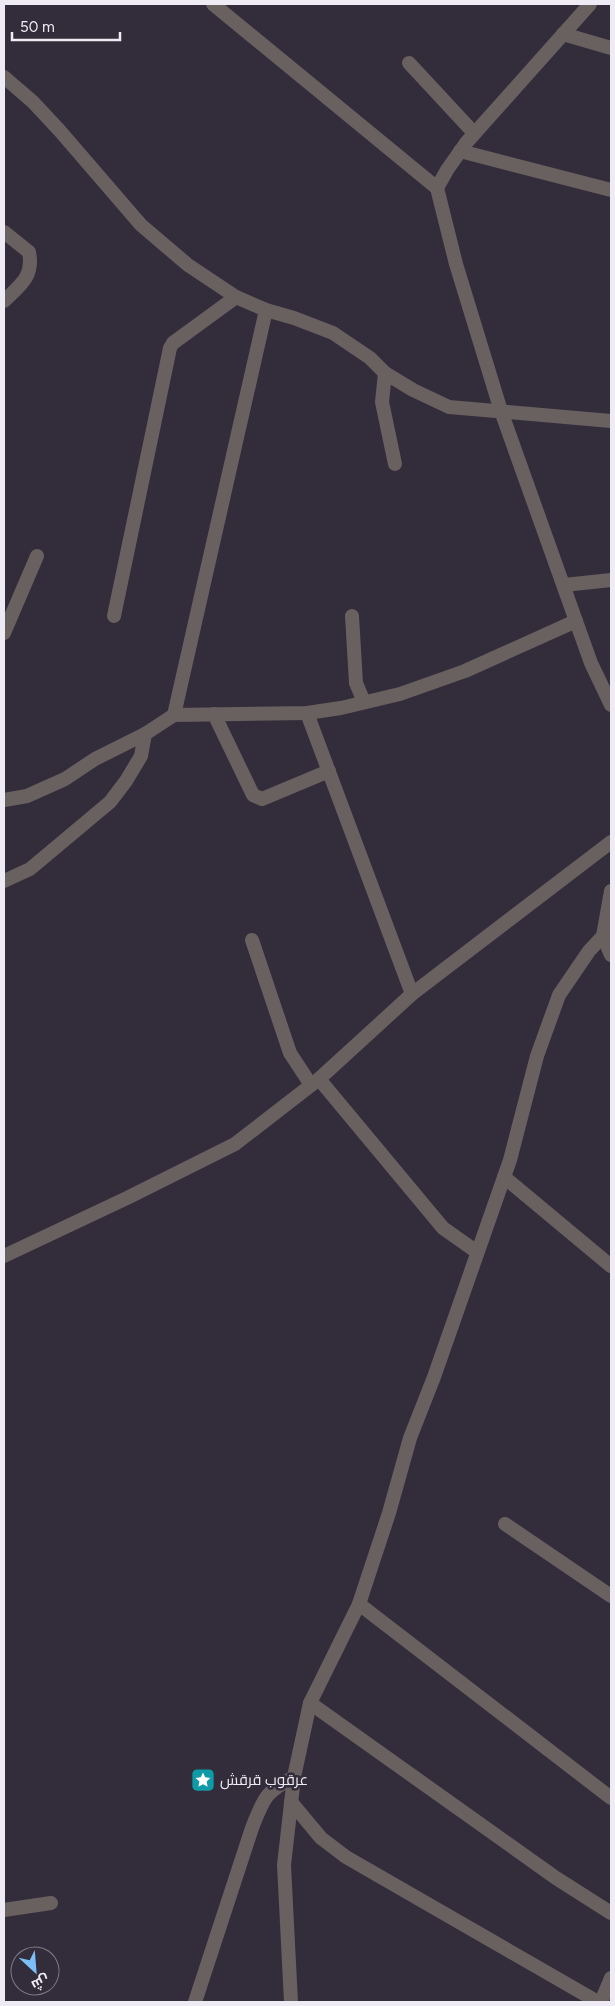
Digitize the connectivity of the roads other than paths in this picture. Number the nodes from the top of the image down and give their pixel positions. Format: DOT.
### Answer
graph roads {
  1 [pos="214,4"];
  2 [pos="590,4"];
  3 [pos="563,34"];
  4 [pos="611,48"];
  5 [pos="409,63"];
  6 [pos="4,77"];
  7 [pos="474,133"];
  8 [pos="460,151"];
  9 [pos="437,188"];
  10 [pos="611,190"];
  11 [pos="4,232"];
  12 [pos="236,297"];
  13 [pos="4,302"];
  14 [pos="266,310"];
  15 [pos="385,373"];
  16 [pos="501,411"];
  17 [pos="611,421"];
  18 [pos="395,464"];
  19 [pos="37,556"];
  20 [pos="611,580"];
  21 [pos="564,585"];
  22 [pos="114,616"];
  23 [pos="352,616"];
  24 [pos="576,621"];
  25 [pos="4,634"];
  26 [pos="364,702"];
  27 [pos="611,705"];
  28 [pos="307,713"];
  29 [pos="214,714"];
  30 [pos="174,715"];
  31 [pos="145,734"];
  32 [pos="329,771"];
  33 [pos="4,800"];
  34 [pos="611,842"];
  35 [pos="4,881"];
  36 [pos="611,891"];
  37 [pos="604,936"];
  38 [pos="252,940"];
  39 [pos="611,955"];
  40 [pos="412,994"];
  41 [pos="315,1082"];
  42 [pos="504,1177"];
  43 [pos="477,1252"];
  44 [pos="4,1256"];
  45 [pos="611,1266"];
  46 [pos="505,1524"];
  47 [pos="611,1596"];
  48 [pos="359,1604"];
  49 [pos="310,1703"];
  50 [pos="294,1776"];
  51 [pos="611,1798"];
  52 [pos="291,1802"];
  53 [pos="51,1903"];
  54 [pos="4,1910"];
  55 [pos="611,1913"];
  56 [pos="611,1978"];
  57 [pos="195,2002"];
  58 [pos="291,2002"];
  59 [pos="599,2002"];
  1 -- 9 [label="street"];
  2 -- 3 [label="street"];
  3 -- 4 [label="street"];
  3 -- 7 [label="street"];
  5 -- 7 [label="street"];
  6 -- 12 [label="street"];
  7 -- 8 [label="street"];
  8 -- 9 [label="street"];
  8 -- 10 [label="street"];
  9 -- 16 [label="street"];
  11 -- 13 [label="street"];
  12 -- 14 [label="street"];
  12 -- 22 [label="street"];
  14 -- 15 [label="street"];
  14 -- 30 [label="street"];
  15 -- 16 [label="street"];
  15 -- 18 [label="street"];
  16 -- 17 [label="street"];
  16 -- 21 [label="street"];
  19 -- 25 [label="street"];
  20 -- 21 [label="street"];
  21 -- 24 [label="street"];
  23 -- 26 [label="street"];
  24 -- 26 [label="street"];
  24 -- 27 [label="street"];
  26 -- 28 [label="street"];
  28 -- 29 [label="street"];
  28 -- 32 [label="street"];
  29 -- 30 [label="street"];
  29 -- 32 [label="street"];
  30 -- 31 [label="street"];
  31 -- 33 [label="street"];
  31 -- 35 [label="street"];
  32 -- 40 [label="street"];
  34 -- 40 [label="street"];
  36 -- 37 [label="street"];
  37 -- 39 [label="street"];
  37 -- 42 [label="street"];
  38 -- 41 [label="street"];
  40 -- 41 [label="street"];
  41 -- 43 [label="street"];
  41 -- 44 [label="street"];
  42 -- 43 [label="street"];
  42 -- 45 [label="street"];
  43 -- 48 [label="street"];
  46 -- 47 [label="street"];
  48 -- 49 [label="street"];
  48 -- 51 [label="street"];
  49 -- 50 [label="street"];
  49 -- 55 [label="street"];
  50 -- 52 [label="street"];
  50 -- 57 [label="street"];
  52 -- 58 [label="street"];
  52 -- 59 [label="street"];
  53 -- 54 [label="street"];
  56 -- 59 [label="street"];
}
